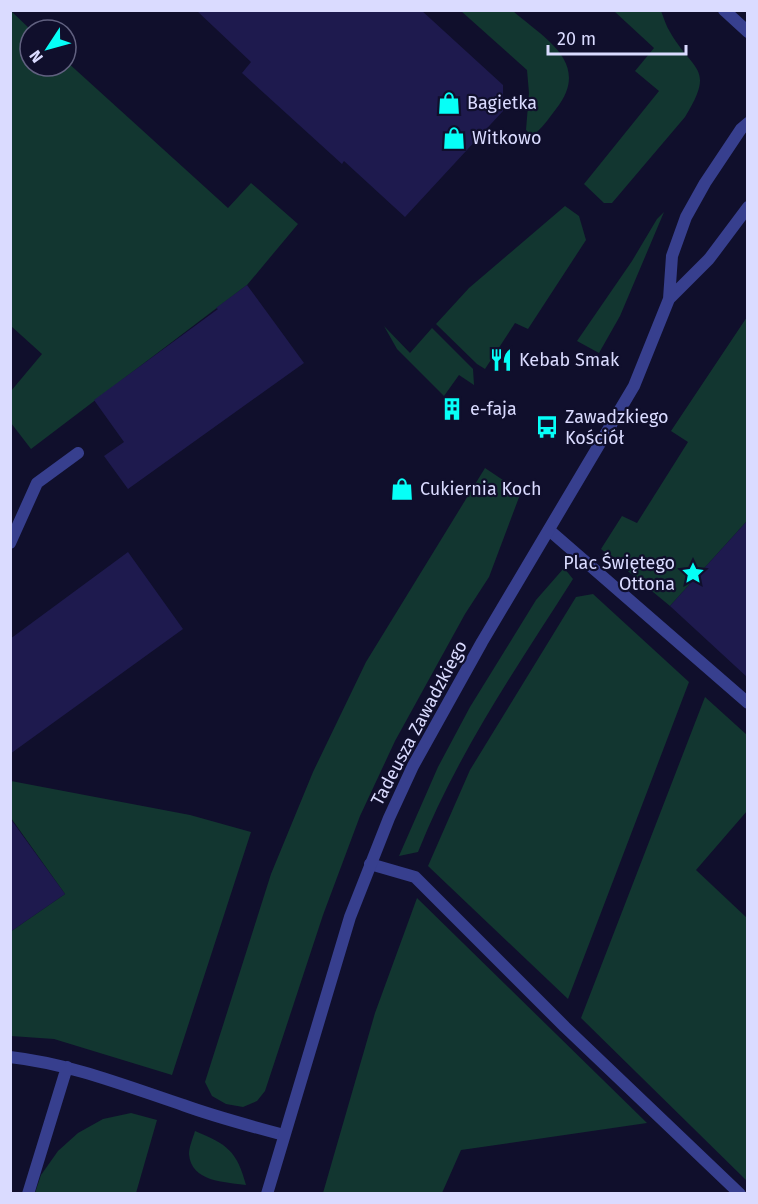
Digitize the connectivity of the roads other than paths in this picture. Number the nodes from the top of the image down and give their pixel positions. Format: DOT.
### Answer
graph roads {
  1 [pos="724,10"];
  2 [pos="747,32"];
  3 [pos="747,123"];
  4 [pos="747,208"];
  5 [pos="669,299"];
  6 [pos="78,453"];
  7 [pos="549,530"];
  8 [pos="10,543"];
  9 [pos="747,703"];
  10 [pos="370,864"];
  11 [pos="10,1057"];
  12 [pos="67,1067"];
  13 [pos="284,1135"];
  14 [pos="28,1194"];
  15 [pos="267,1194"];
  16 [pos="740,1194"];
  1 -- 2 [label="street"];
  3 -- 5 [label="street, Tadeusza Zawadzkiego"];
  4 -- 5 [label="street, Tadeusza Zawadzkiego"];
  5 -- 7 [label="street, Tadeusza Zawadzkiego"];
  6 -- 8 [label="street"];
  7 -- 9 [label="street"];
  7 -- 10 [label="street, Tadeusza Zawadzkiego"];
  10 -- 13 [label="street, Tadeusza Zawadzkiego"];
  10 -- 16 [label="street"];
  11 -- 12 [label="street"];
  12 -- 13 [label="street"];
  12 -- 14 [label="street"];
  13 -- 15 [label="street, Tadeusza Zawadzkiego"];
}
